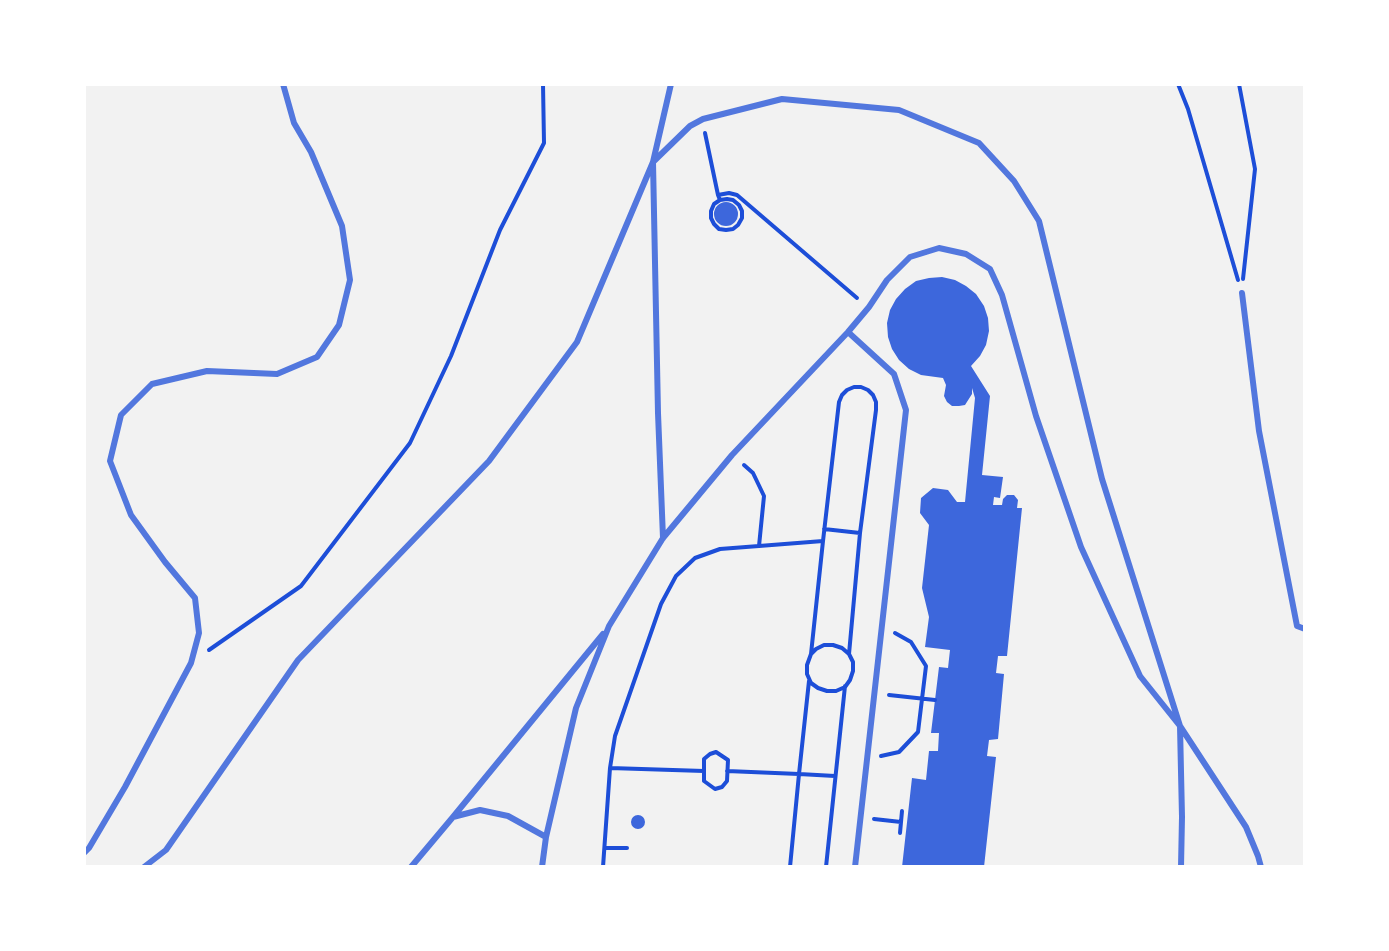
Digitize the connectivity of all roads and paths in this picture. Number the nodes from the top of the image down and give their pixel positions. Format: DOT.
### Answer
graph roads {
  1 [pos="283,84"];
  2 [pos="543,84"];
  3 [pos="671,84"];
  4 [pos="1178,84"];
  5 [pos="1239,84"];
  6 [pos="703,119"];
  7 [pos="653,162"];
  8 [pos="719,198"];
  9 [pos="1242,293"];
  10 [pos="869,307"];
  11 [pos="848,332"];
  12 [pos="732,455"];
  13 [pos="824,529"];
  14 [pos="860,533"];
  15 [pos="663,538"];
  16 [pos="823,541"];
  17 [pos="759,546"];
  18 [pos="609,626"];
  19 [pos="882,626"];
  20 [pos="1305,629"];
  21 [pos="811,654"];
  22 [pos="849,654"];
  23 [pos="191,663"];
  24 [pos="809,678"];
  25 [pos="845,686"];
  26 [pos="898,696"];
  27 [pos="922,698"];
  28 [pos="935,700"];
  29 [pos="1180,726"];
  30 [pos="867,760"];
  31 [pos="610,768"];
  32 [pos="704,771"];
  33 [pos="727,771"];
  34 [pos="799,774"];
  35 [pos="835,776"];
  36 [pos="453,817"];
  37 [pos="908,817"];
  38 [pos="883,820"];
  39 [pos="901,822"];
  40 [pos="907,828"];
  41 [pos="546,837"];
  42 [pos="605,848"];
  43 [pos="627,848"];
  44 [pos="84,853"];
  45 [pos="144,867"];
  46 [pos="411,867"];
  47 [pos="542,867"];
  48 [pos="603,867"];
  49 [pos="790,867"];
  50 [pos="826,867"];
  51 [pos="855,867"];
  52 [pos="1181,867"];
  53 [pos="1261,867"];
  1 -- 23 [label="lane"];
  2 -- 23 [label="path"];
  3 -- 7 [label="lane"];
  4 -- 9 [label="path"];
  5 -- 9 [label="path"];
  6 -- 7 [label="lane"];
  6 -- 8 [label="path"];
  6 -- 29 [label="lane"];
  7 -- 15 [label="lane"];
  7 -- 45 [label="lane"];
  8 -- 8 [label="path"];
  8 -- 10 [label="path"];
  9 -- 20 [label="lane"];
  10 -- 11 [label="lane"];
  10 -- 29 [label="lane"];
  11 -- 12 [label="lane"];
  11 -- 19 [label="lane"];
  12 -- 15 [label="lane"];
  12 -- 17 [label="path"];
  13 -- 14 [label="path"];
  13 -- 14 [label="path"];
  13 -- 16 [label="path"];
  14 -- 22 [label="path"];
  15 -- 18 [label="lane"];
  16 -- 17 [label="path"];
  16 -- 21 [label="path"];
  17 -- 31 [label="path"];
  18 -- 36 [label="lane"];
  18 -- 41 [label="lane"];
  19 -- 27 [label="path"];
  19 -- 30 [label="lane"];
  21 -- 22 [label="path"];
  21 -- 24 [label="path"];
  22 -- 25 [label="path"];
  23 -- 44 [label="lane"];
  24 -- 25 [label="path"];
  24 -- 34 [label="path"];
  25 -- 35 [label="path"];
  26 -- 27 [label="path"];
  27 -- 28 [label="path"];
  27 -- 30 [label="path"];
  29 -- 52 [label="lane"];
  29 -- 53 [label="lane"];
  30 -- 51 [label="lane"];
  31 -- 32 [label="path"];
  31 -- 42 [label="path"];
  32 -- 33 [label="path"];
  32 -- 33 [label="path"];
  33 -- 34 [label="path"];
  34 -- 35 [label="path"];
  34 -- 49 [label="path"];
  35 -- 50 [label="path"];
  36 -- 41 [label="lane"];
  36 -- 46 [label="lane"];
  37 -- 39 [label="path"];
  38 -- 39 [label="path"];
  39 -- 40 [label="path"];
  41 -- 47 [label="lane"];
  42 -- 43 [label="path"];
  42 -- 48 [label="path"];
}
